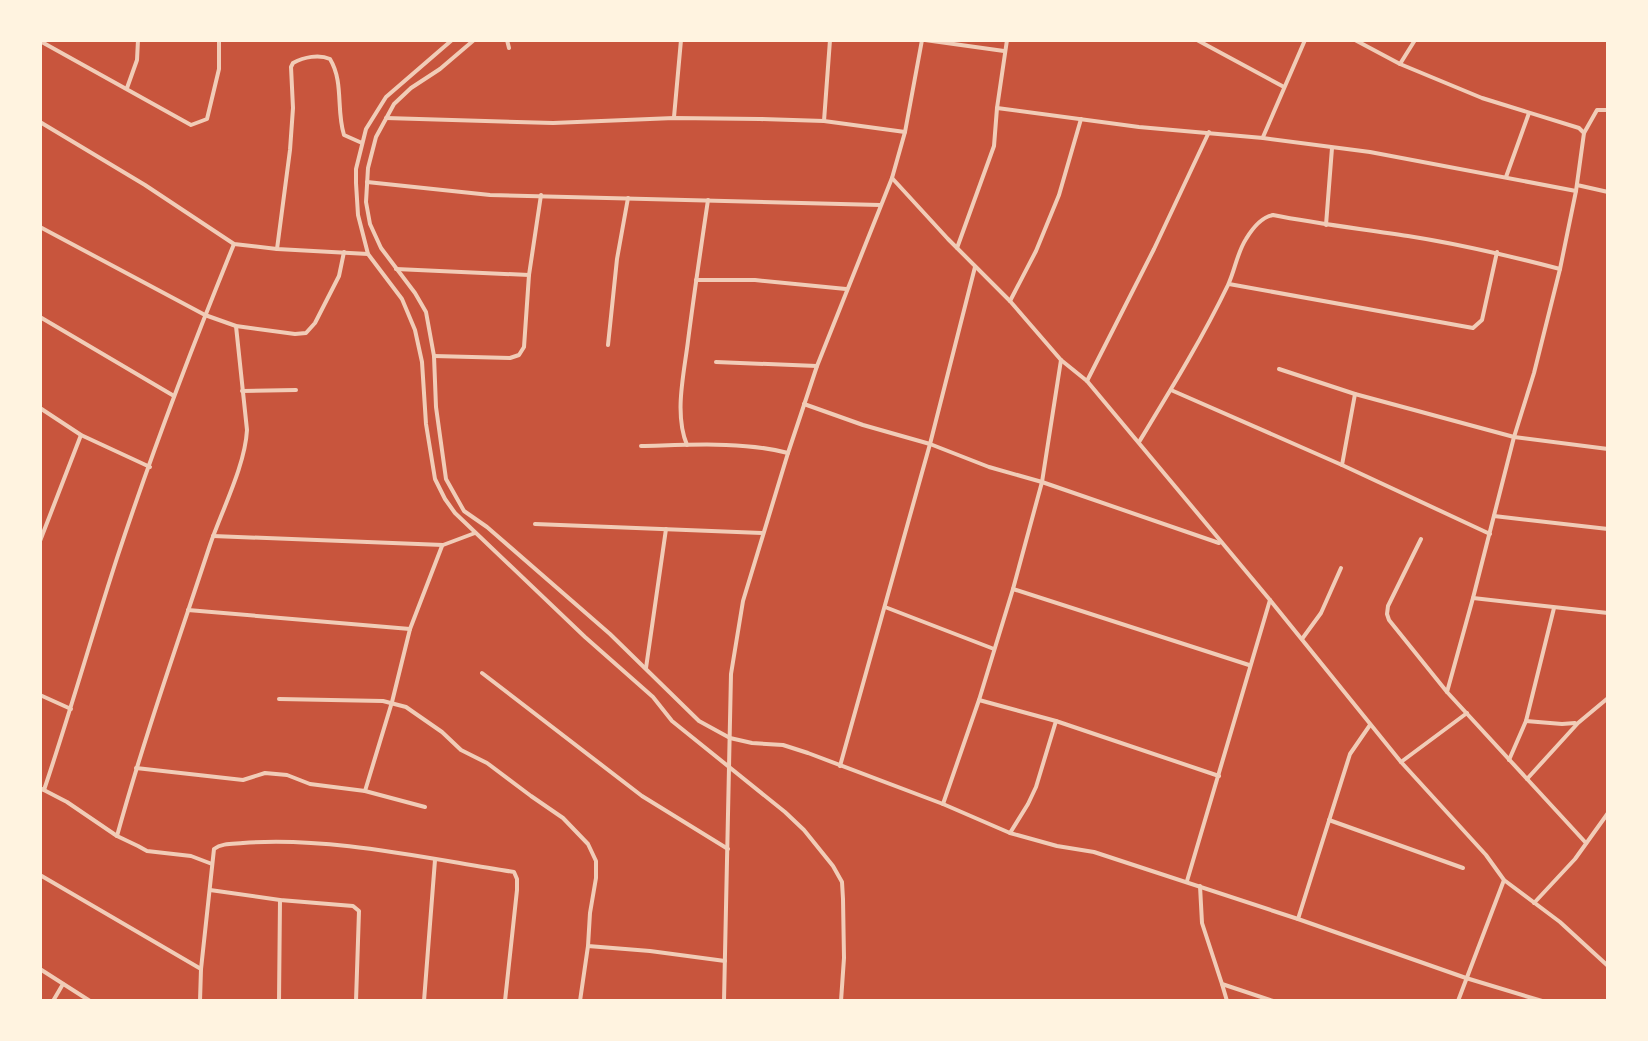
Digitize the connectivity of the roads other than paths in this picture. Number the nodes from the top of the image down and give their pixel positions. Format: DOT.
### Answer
graph roads {
  1 [pos="138,40"];
  2 [pos="219,40"];
  3 [pos="452,40"];
  4 [pos="474,40"];
  5 [pos="507,40"];
  6 [pos="681,40"];
  7 [pos="830,40"];
  8 [pos="923,40"];
  9 [pos="1007,40"];
  10 [pos="1197,40"];
  11 [pos="1305,40"];
  12 [pos="1355,40"];
  13 [pos="1415,40"];
  14 [pos="40,41"];
  15 [pos="509,48"];
  16 [pos="1004,51"];
  17 [pos="1400,64"];
  18 [pos="1284,87"];
  19 [pos="126,89"];
  20 [pos="997,108"];
  21 [pos="1608,110"];
  22 [pos="1529,113"];
  23 [pos="386,118"];
  24 [pos="674,118"];
  25 [pos="1081,119"];
  26 [pos="824,121"];
  27 [pos="40,122"];
  28 [pos="905,132"];
  29 [pos="1209,132"];
  30 [pos="1584,133"];
  31 [pos="1263,138"];
  32 [pos="362,143"];
  33 [pos="1332,148"];
  34 [pos="1506,177"];
  35 [pos="892,178"];
  36 [pos="367,182"];
  37 [pos="1577,188"];
  38 [pos="1608,192"];
  39 [pos="541,195"];
  40 [pos="628,198"];
  41 [pos="708,200"];
  42 [pos="880,205"];
  43 [pos="1326,225"];
  44 [pos="40,227"];
  45 [pos="234,244"];
  46 [pos="957,248"];
  47 [pos="277,249"];
  48 [pos="344,252"];
  49 [pos="1497,252"];
  50 [pos="368,254"];
  51 [pos="975,267"];
  52 [pos="396,269"];
  53 [pos="1560,269"];
  54 [pos="529,275"];
  55 [pos="696,280"];
  56 [pos="1228,283"];
  57 [pos="846,289"];
  58 [pos="1010,301"];
  59 [pos="205,315"];
  60 [pos="40,317"];
  61 [pos="236,326"];
  62 [pos="608,345"];
  63 [pos="434,356"];
  64 [pos="1061,360"];
  65 [pos="716,362"];
  66 [pos="817,366"];
  67 [pos="1279,369"];
  68 [pos="1087,381"];
  69 [pos="296,390"];
  70 [pos="1171,390"];
  71 [pos="242,391"];
  72 [pos="1355,394"];
  73 [pos="174,396"];
  74 [pos="804,404"];
  75 [pos="40,408"];
  76 [pos="81,435"];
  77 [pos="1514,437"];
  78 [pos="1139,442"];
  79 [pos="930,444"];
  80 [pos="687,445"];
  81 [pos="641,446"];
  82 [pos="1608,449"];
  83 [pos="788,453"];
  84 [pos="1342,465"];
  85 [pos="150,467"];
  86 [pos="1042,482"];
  87 [pos="1494,516"];
  88 [pos="535,524"];
  89 [pos="666,529"];
  90 [pos="1608,529"];
  91 [pos="475,533"];
  92 [pos="762,533"];
  93 [pos="1490,534"];
  94 [pos="213,536"];
  95 [pos="1421,539"];
  96 [pos="40,541"];
  97 [pos="1222,544"];
  98 [pos="443,545"];
  99 [pos="1341,568"];
  100 [pos="1013,589"];
  101 [pos="1473,598"];
  102 [pos="1270,600"];
  103 [pos="885,607"];
  104 [pos="1554,608"];
  105 [pos="188,610"];
  106 [pos="1608,613"];
  107 [pos="410,629"];
  108 [pos="1302,639"];
  109 [pos="994,649"];
  110 [pos="1249,665"];
  111 [pos="646,671"];
  112 [pos="482,673"];
  113 [pos="1447,692"];
  114 [pos="40,695"];
  115 [pos="1608,698"];
  116 [pos="279,699"];
  117 [pos="979,700"];
  118 [pos="392,702"];
  119 [pos="71,709"];
  120 [pos="1467,713"];
  121 [pos="1056,721"];
  122 [pos="1526,721"];
  123 [pos="1578,723"];
  124 [pos="1370,725"];
  125 [pos="730,738"];
  126 [pos="1509,760"];
  127 [pos="1401,762"];
  128 [pos="728,765"];
  129 [pos="840,766"];
  130 [pos="136,768"];
  131 [pos="1219,776"];
  132 [pos="1527,779"];
  133 [pos="42,789"];
  134 [pos="365,791"];
  135 [pos="943,804"];
  136 [pos="425,807"];
  137 [pos="1608,813"];
  138 [pos="1329,820"];
  139 [pos="1010,833"];
  140 [pos="117,836"];
  141 [pos="1586,843"];
  142 [pos="728,849"];
  143 [pos="435,860"];
  144 [pos="212,864"];
  145 [pos="1463,868"];
  146 [pos="40,875"];
  147 [pos="1504,880"];
  148 [pos="1187,881"];
  149 [pos="1200,886"];
  150 [pos="209,889"];
  151 [pos="280,900"];
  152 [pos="1534,903"];
  153 [pos="1298,919"];
  154 [pos="588,946"];
  155 [pos="725,961"];
  156 [pos="1608,966"];
  157 [pos="40,969"];
  158 [pos="201,969"];
  159 [pos="1466,978"];
  160 [pos="63,984"];
  161 [pos="1222,984"];
  162 [pos="1536,1000"];
  163 [pos="53,1001"];
  164 [pos="90,1001"];
  165 [pos="200,1001"];
  166 [pos="279,1001"];
  167 [pos="356,1001"];
  168 [pos="424,1001"];
  169 [pos="505,1001"];
  170 [pos="580,1001"];
  171 [pos="724,1001"];
  172 [pos="841,1001"];
  173 [pos="1227,1001"];
  174 [pos="1273,1001"];
  175 [pos="1458,1001"];
  176 [pos="1542,1001"];
  1 -- 19 [label="street"];
  2 -- 19 [label="street"];
  3 -- 32 [label="street"];
  4 -- 23 [label="street"];
  5 -- 15 [label="street"];
  6 -- 24 [label="street"];
  7 -- 26 [label="street"];
  8 -- 16 [label="street"];
  8 -- 28 [label="street"];
  9 -- 16 [label="street"];
  10 -- 18 [label="street"];
  11 -- 18 [label="street"];
  12 -- 17 [label="street"];
  13 -- 17 [label="street"];
  14 -- 19 [label="street"];
  16 -- 20 [label="street"];
  17 -- 22 [label="street"];
  18 -- 31 [label="street"];
  20 -- 25 [label="street"];
  20 -- 46 [label="street"];
  21 -- 30 [label="street"];
  22 -- 30 [label="street"];
  22 -- 34 [label="street"];
  23 -- 24 [label="street"];
  23 -- 36 [label="street"];
  24 -- 26 [label="street"];
  25 -- 29 [label="street"];
  25 -- 58 [label="street"];
  26 -- 28 [label="street"];
  27 -- 45 [label="street"];
  28 -- 35 [label="street"];
  29 -- 31 [label="street"];
  29 -- 68 [label="street"];
  30 -- 37 [label="street"];
  31 -- 33 [label="street"];
  32 -- 47 [label="street"];
  32 -- 50 [label="street"];
  33 -- 34 [label="street"];
  33 -- 43 [label="street"];
  34 -- 37 [label="street"];
  35 -- 42 [label="street"];
  35 -- 46 [label="street"];
  36 -- 39 [label="street"];
  36 -- 52 [label="street"];
  37 -- 38 [label="street"];
  37 -- 53 [label="street"];
  39 -- 40 [label="street"];
  39 -- 54 [label="street"];
  40 -- 41 [label="street"];
  40 -- 62 [label="street"];
  41 -- 42 [label="street"];
  41 -- 55 [label="street"];
  42 -- 57 [label="street"];
  43 -- 49 [label="street"];
  43 -- 56 [label="street"];
  44 -- 59 [label="street"];
  45 -- 47 [label="street"];
  45 -- 59 [label="street"];
  46 -- 51 [label="street"];
  47 -- 48 [label="street"];
  48 -- 50 [label="street"];
  48 -- 61 [label="street"];
  49 -- 53 [label="street"];
  49 -- 56 [label="street"];
  50 -- 91 [label="street"];
  51 -- 58 [label="street"];
  51 -- 79 [label="street"];
  52 -- 54 [label="street"];
  52 -- 63 [label="street"];
  53 -- 77 [label="street"];
  54 -- 63 [label="street"];
  55 -- 57 [label="street"];
  55 -- 80 [label="street"];
  56 -- 70 [label="street"];
  57 -- 66 [label="street"];
  58 -- 64 [label="street"];
  59 -- 61 [label="street"];
  59 -- 73 [label="street"];
  60 -- 73 [label="street"];
  61 -- 71 [label="street"];
  63 -- 111 [label="street"];
  64 -- 68 [label="street"];
  64 -- 86 [label="street"];
  65 -- 66 [label="street"];
  66 -- 74 [label="street"];
  67 -- 72 [label="street"];
  68 -- 78 [label="street"];
  69 -- 71 [label="street"];
  70 -- 78 [label="street"];
  70 -- 84 [label="street"];
  71 -- 94 [label="street"];
  72 -- 77 [label="street"];
  72 -- 84 [label="street"];
  73 -- 85 [label="street"];
  74 -- 79 [label="street"];
  74 -- 83 [label="street"];
  75 -- 76 [label="street"];
  76 -- 85 [label="street"];
  76 -- 96 [label="street"];
  77 -- 82 [label="street"];
  77 -- 87 [label="street"];
  78 -- 97 [label="street"];
  79 -- 86 [label="street"];
  79 -- 103 [label="street"];
  80 -- 81 [label="street"];
  80 -- 83 [label="street"];
  83 -- 92 [label="street"];
  84 -- 93 [label="street"];
  85 -- 119 [label="street"];
  86 -- 97 [label="street"];
  86 -- 100 [label="street"];
  87 -- 90 [label="street"];
  87 -- 93 [label="street"];
  88 -- 89 [label="street"];
  89 -- 92 [label="street"];
  89 -- 111 [label="street"];
  91 -- 98 [label="street"];
  91 -- 128 [label="street"];
  92 -- 125 [label="street"];
  93 -- 101 [label="street"];
  94 -- 98 [label="street"];
  94 -- 105 [label="street"];
  95 -- 113 [label="street"];
  97 -- 102 [label="street"];
  98 -- 107 [label="street"];
  99 -- 108 [label="street"];
  100 -- 109 [label="street"];
  100 -- 110 [label="street"];
  101 -- 104 [label="street"];
  101 -- 113 [label="street"];
  102 -- 108 [label="street"];
  102 -- 110 [label="street"];
  103 -- 109 [label="street"];
  103 -- 129 [label="street"];
  104 -- 106 [label="street"];
  104 -- 122 [label="street"];
  105 -- 107 [label="street"];
  105 -- 130 [label="street"];
  107 -- 118 [label="street"];
  108 -- 124 [label="street"];
  109 -- 117 [label="street"];
  110 -- 131 [label="street"];
  111 -- 125 [label="street"];
  112 -- 142 [label="street"];
  113 -- 120 [label="street"];
  114 -- 119 [label="street"];
  115 -- 123 [label="street"];
  116 -- 118 [label="street"];
  117 -- 121 [label="street"];
  117 -- 135 [label="street"];
  118 -- 134 [label="street"];
  118 -- 154 [label="street"];
  119 -- 133 [label="street"];
  120 -- 126 [label="street"];
  120 -- 127 [label="street"];
  121 -- 131 [label="street"];
  121 -- 139 [label="street"];
  122 -- 123 [label="street"];
  122 -- 126 [label="street"];
  123 -- 132 [label="street"];
  124 -- 127 [label="street"];
  124 -- 138 [label="street"];
  125 -- 128 [label="street"];
  125 -- 129 [label="street"];
  126 -- 132 [label="street"];
  127 -- 147 [label="street"];
  128 -- 142 [label="street"];
  128 -- 172 [label="street"];
  129 -- 135 [label="street"];
  130 -- 134 [label="street"];
  130 -- 140 [label="street"];
  131 -- 148 [label="street"];
  132 -- 141 [label="street"];
  133 -- 140 [label="street"];
  134 -- 136 [label="street"];
  135 -- 139 [label="street"];
  137 -- 141 [label="street"];
  138 -- 145 [label="street"];
  138 -- 153 [label="street"];
  139 -- 148 [label="street"];
  140 -- 144 [label="street"];
  141 -- 152 [label="street"];
  142 -- 155 [label="street"];
  143 -- 144 [label="street"];
  143 -- 168 [label="street"];
  143 -- 169 [label="street"];
  144 -- 150 [label="street"];
  146 -- 158 [label="street"];
  147 -- 152 [label="street"];
  147 -- 159 [label="street"];
  148 -- 149 [label="street"];
  149 -- 153 [label="street"];
  149 -- 161 [label="street"];
  150 -- 151 [label="street"];
  150 -- 158 [label="street"];
  151 -- 166 [label="street"];
  151 -- 167 [label="street"];
  152 -- 156 [label="street"];
  153 -- 159 [label="street"];
  154 -- 155 [label="street"];
  154 -- 170 [label="street"];
  155 -- 171 [label="street"];
  157 -- 160 [label="street"];
  158 -- 165 [label="street"];
  159 -- 162 [label="street"];
  159 -- 175 [label="street"];
  160 -- 163 [label="street"];
  160 -- 164 [label="street"];
  161 -- 173 [label="street"];
  161 -- 174 [label="street"];
  162 -- 176 [label="street"];
}
